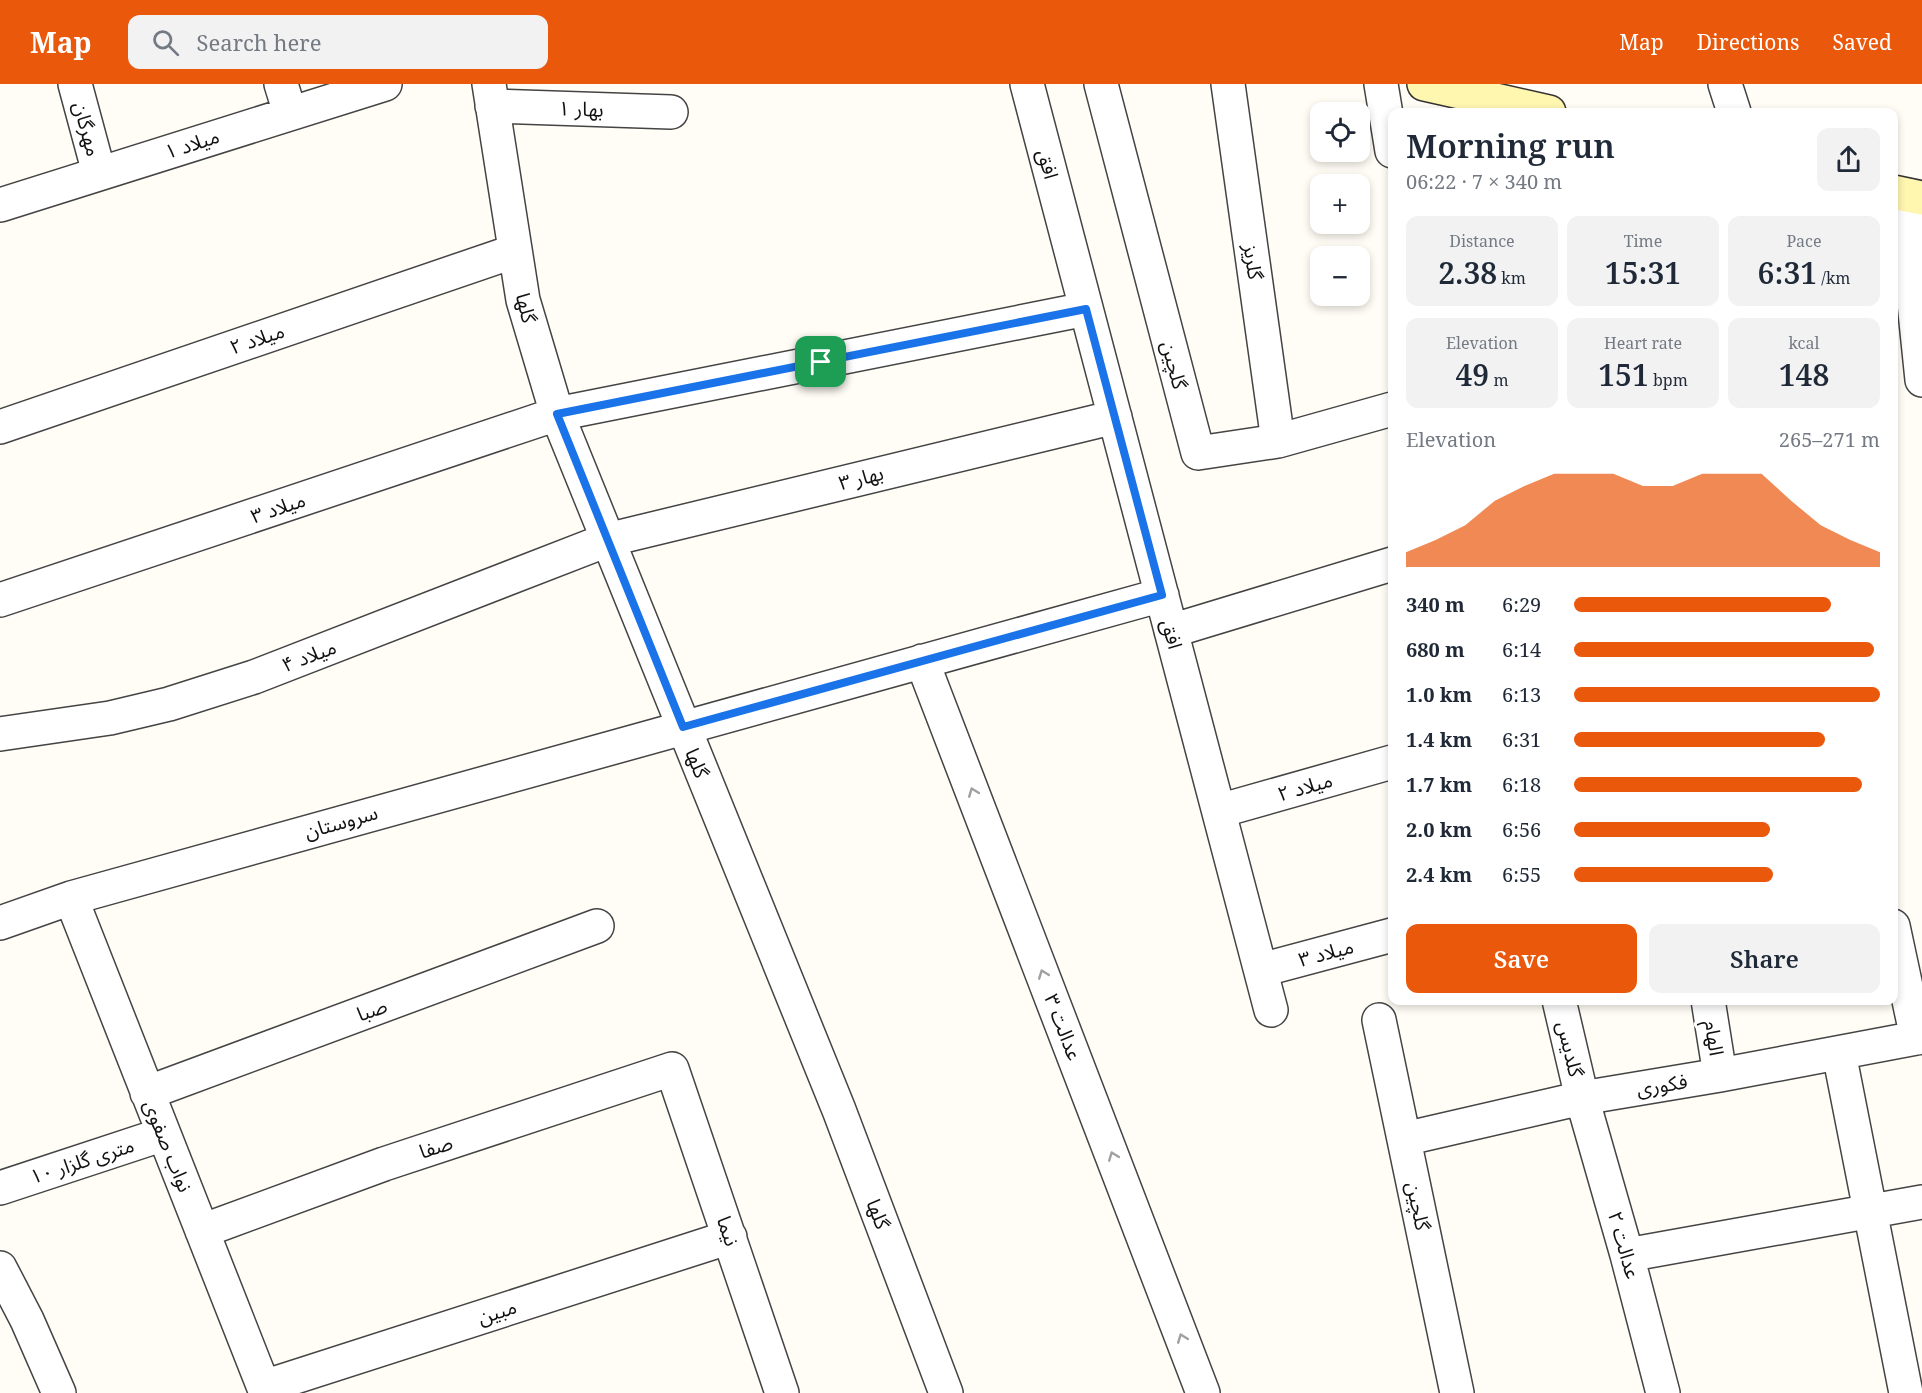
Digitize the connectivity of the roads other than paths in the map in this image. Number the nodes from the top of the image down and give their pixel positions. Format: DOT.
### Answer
graph roads {
  1 [pos="75,84"];
  2 [pos="385,84"];
  3 [pos="1027,84"];
  4 [pos="1101,84"];
  5 [pos="1228,84"];
  6 [pos="1381,84"];
  7 [pos="1424,84"];
  8 [pos="1725,84"];
  9 [pos="490,95"];
  10 [pos="285,98"];
  11 [pos="1531,108"];
  12 [pos="1733,108"];
  13 [pos="670,112"];
  14 [pos="1388,127"];
  15 [pos="99,173"];
  16 [pos="1908,195"];
  17 [pos="0,205"];
  18 [pos="515,251"];
  19 [pos="1086,309"];
  20 [pos="1922,380"];
  21 [pos="1388,410"];
  22 [pos="557,414"];
  23 [pos="1114,417"];
  24 [pos="0,427"];
  25 [pos="1278,441"];
  26 [pos="607,540"];
  27 [pos="1388,565"];
  28 [pos="1162,595"];
  29 [pos="0,600"];
  30 [pos="1171,631"];
  31 [pos="922,661"];
  32 [pos="683,727"];
  33 [pos="0,734"];
  34 [pos="1388,763"];
  35 [pos="1219,811"];
  36 [pos="71,898"];
  37 [pos="0,923"];
  38 [pos="597,926"];
  39 [pos="1388,936"];
  40 [pos="1898,948"];
  41 [pos="1261,970"];
  42 [pos="1560,1005"];
  43 [pos="1709,1005"];
  44 [pos="1271,1010"];
  45 [pos="1379,1020"];
  46 [pos="1919,1038"];
  47 [pos="1839,1053"];
  48 [pos="672,1069"];
  49 [pos="1720,1075"];
  50 [pos="147,1094"];
  51 [pos="1582,1098"];
  52 [pos="164,1134"];
  53 [pos="1404,1139"];
  54 [pos="0,1188"];
  55 [pos="1922,1202"];
  56 [pos="1870,1211"];
  57 [pos="202,1231"];
  58 [pos="730,1237"];
  59 [pos="1627,1255"];
  60 [pos="0,1268"];
  61 [pos="265,1390"];
  62 [pos="59,1393"];
  63 [pos="782,1393"];
  64 [pos="946,1393"];
  65 [pos="1203,1393"];
  66 [pos="1457,1393"];
  67 [pos="1663,1393"];
  68 [pos="1906,1393"];
  1 -- 15 [label="street, مهرگان"];
  2 -- 10 [label="street, میلاد ۱"];
  3 -- 19 [label="street, افق"];
  4 -- 25 [label="street, گلچین"];
  5 -- 25 [label="street, گلریز"];
  6 -- 14 [label="street"];
  7 -- 11 [label="street"];
  8 -- 12 [label="street"];
  9 -- 13 [label="street, بهار ۱"];
  9 -- 18 [label="street, گلها"];
  10 -- 15 [label="street, میلاد ۱"];
  15 -- 17 [label="street, میلاد ۱"];
  16 -- 20 [label="street"];
  18 -- 22 [label="street, گلها"];
  18 -- 24 [label="street, میلاد ۲"];
  19 -- 22 [label="street, میلاد ۳"];
  19 -- 23 [label="street, افق"];
  21 -- 25 [label="street, گلچین"];
  22 -- 26 [label="street, گلها"];
  22 -- 29 [label="street, میلاد ۳"];
  23 -- 26 [label="street, بهار ۳"];
  23 -- 28 [label="street, افق"];
  26 -- 32 [label="street, گلها"];
  26 -- 33 [label="street, میلاد ۴"];
  27 -- 30 [label="street"];
  28 -- 30 [label="street, افق"];
  28 -- 31 [label="street, سروستان"];
  30 -- 35 [label="street, افق"];
  31 -- 32 [label="street, سروستان"];
  65 -- 31 [label="street, عدالت ۳, one-way"];
  32 -- 36 [label="street, سروستان"];
  32 -- 64 [label="street, گلها"];
  34 -- 35 [label="street, میلاد ۲"];
  35 -- 41 [label="street, افق"];
  36 -- 37 [label="street, سروستان"];
  36 -- 50 [label="street, نواب صفوی"];
  38 -- 50 [label="street, صبا"];
  39 -- 41 [label="street, میلاد ۳"];
  40 -- 46 [label="street"];
  41 -- 44 [label="street, افق"];
  42 -- 51 [label="street, گلدیس"];
  43 -- 49 [label="street, الهام"];
  45 -- 53 [label="street, گلچین"];
  46 -- 47 [label="street, فکوری"];
  47 -- 49 [label="street, فکوری"];
  47 -- 56 [label="street"];
  48 -- 57 [label="street, صفا"];
  48 -- 58 [label="street, نیما"];
  49 -- 51 [label="street, فکوری"];
  50 -- 52 [label="street, نواب صفوی"];
  51 -- 53 [label="street, فکوری"];
  51 -- 59 [label="street, عدالت ۲"];
  52 -- 54 [label="street, ۱۰ متری گلزار"];
  52 -- 57 [label="street, نواب صفوی"];
  53 -- 66 [label="street, گلچین"];
  55 -- 56 [label="street"];
  56 -- 59 [label="street"];
  56 -- 68 [label="street"];
  57 -- 61 [label="street, نواب صفوی"];
  58 -- 61 [label="street, مبین"];
  58 -- 63 [label="street, نیما"];
  59 -- 67 [label="street, عدالت ۲"];
  60 -- 62 [label="street"];
}
